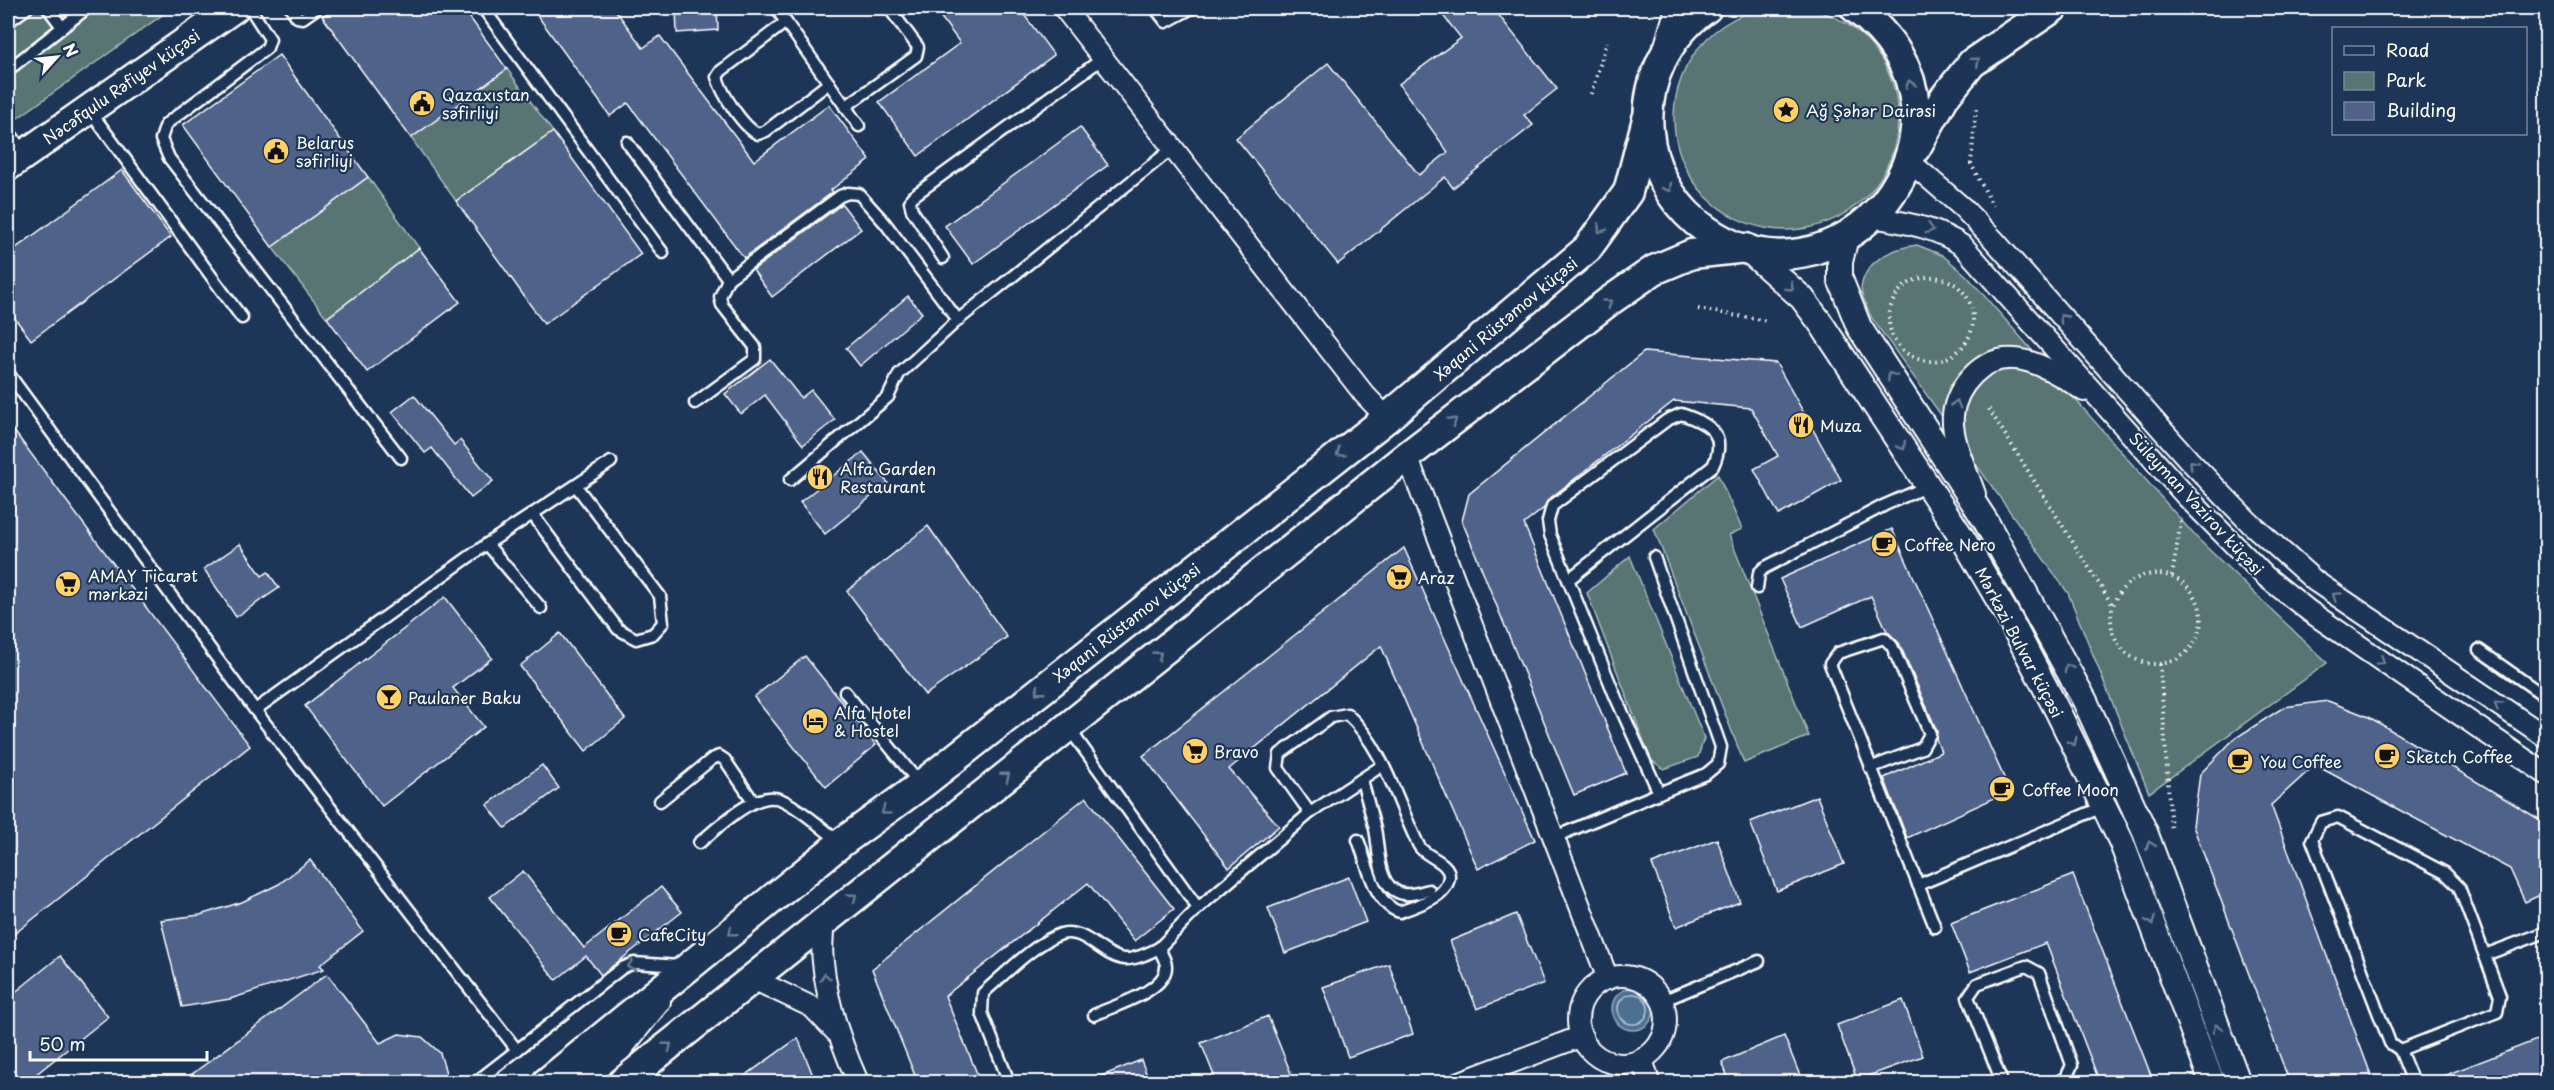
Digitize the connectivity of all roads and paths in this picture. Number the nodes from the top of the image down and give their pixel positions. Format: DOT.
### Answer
graph roads {
  1 [pos="48,8"];
  2 [pos="87,8"];
  3 [pos="234,8"];
  4 [pos="250,8"];
  5 [pos="291,8"];
  6 [pos="317,8"];
  7 [pos="483,8"];
  8 [pos="776,8"];
  9 [pos="889,8"];
  10 [pos="1064,8"];
  11 [pos="1155,8"];
  12 [pos="1192,8"];
  13 [pos="1678,8"];
  14 [pos="1707,8"];
  15 [pos="1855,8"];
  16 [pos="2053,8"];
  17 [pos="20,10"];
  18 [pos="8,22"];
  19 [pos="786,22"];
  20 [pos="62,27"];
  21 [pos="1606,42"];
  22 [pos="1665,52"];
  23 [pos="1102,59"];
  24 [pos="8,70"];
  25 [pos="829,83"];
  26 [pos="1591,94"];
  27 [pos="845,107"];
  28 [pos="88,108"];
  29 [pos="1976,109"];
  30 [pos="1647,119"];
  31 [pos="859,126"];
  32 [pos="8,130"];
  33 [pos="627,142"];
  34 [pos="1173,148"];
  35 [pos="16,160"];
  36 [pos="1909,161"];
  37 [pos="1994,206"];
  38 [pos="1873,218"];
  39 [pos="1846,237"];
  40 [pos="1746,248"];
  41 [pos="663,254"];
  42 [pos="943,258"];
  43 [pos="728,279"];
  44 [pos="1698,309"];
  45 [pos="242,318"];
  46 [pos="958,320"];
  47 [pos="1767,321"];
  48 [pos="1964,345"];
  49 [pos="8,373"];
  50 [pos="695,403"];
  51 [pos="2109,407"];
  52 [pos="1989,409"];
  53 [pos="1387,418"];
  54 [pos="1407,456"];
  55 [pos="401,458"];
  56 [pos="611,462"];
  57 [pos="790,480"];
  58 [pos="576,486"];
  59 [pos="1928,486"];
  60 [pos="2185,495"];
  61 [pos="533,514"];
  62 [pos="1985,520"];
  63 [pos="488,544"];
  64 [pos="1654,557"];
  65 [pos="2172,576"];
  66 [pos="1568,580"];
  67 [pos="1757,588"];
  68 [pos="2113,606"];
  69 [pos="541,608"];
  70 [pos="2479,651"];
  71 [pos="2160,664"];
  72 [pos="845,692"];
  73 [pos="2547,697"];
  74 [pos="255,710"];
  75 [pos="1068,727"];
  76 [pos="2547,738"];
  77 [pos="1383,765"];
  78 [pos="1870,768"];
  79 [pos="2547,774"];
  80 [pos="1362,780"];
  81 [pos="921,785"];
  82 [pos="1659,793"];
  83 [pos="660,801"];
  84 [pos="753,801"];
  85 [pos="2104,806"];
  86 [pos="1310,813"];
  87 [pos="1555,837"];
  88 [pos="1358,840"];
  89 [pos="2172,840"];
  90 [pos="699,843"];
  91 [pos="841,843"];
  92 [pos="1918,885"];
  93 [pos="1429,890"];
  94 [pos="1198,908"];
  95 [pos="824,920"];
  96 [pos="1935,927"];
  97 [pos="2547,932"];
  98 [pos="1159,948"];
  99 [pos="2485,955"];
  100 [pos="1760,961"];
  101 [pos="689,967"];
  102 [pos="751,978"];
  103 [pos="1608,979"];
  104 [pos="1662,1001"];
  105 [pos="1094,1014"];
  106 [pos="837,1033"];
  107 [pos="1582,1036"];
  108 [pos="517,1050"];
  109 [pos="2400,1050"];
  110 [pos="1642,1059"];
  111 [pos="476,1083"];
  112 [pos="547,1083"];
  113 [pos="581,1083"];
  114 [pos="623,1083"];
  115 [pos="858,1083"];
  116 [pos="1009,1083"];
  117 [pos="1460,1083"];
  118 [pos="1649,1083"];
  119 [pos="2002,1083"];
  120 [pos="2057,1083"];
  121 [pos="2212,1083"];
  122 [pos="2238,1083"];
  123 [pos="2413,1083"];
  1 -- 20 [label="lane"];
  2 -- 20 [label="lane"];
  3 -- 28 [label="main road, Nəcəfqulu Rəfiyev küçəsi"];
  4 -- 55 [label="lane"];
  5 -- 6 [label="lane"];
  7 -- 41 [label="lane"];
  8 -- 19 [label="lane"];
  9 -- 27 [label="lane"];
  10 -- 23 [label="street"];
  11 -- 12 [label="lane"];
  13 -- 22 [label="street"];
  14 -- 22 [label="main road"];
  36 -- 15 [label="main road, one-way"];
  36 -- 16 [label="main road, one-way"];
  17 -- 18 [label="lane"];
  19 -- 25 [label="lane"];
  19 -- 25 [label="lane"];
  20 -- 24 [label="lane"];
  21 -- 26 [label="path"];
  22 -- 30 [label="main road"];
  23 -- 34 [label="street"];
  23 -- 42 [label="lane"];
  25 -- 27 [label="lane"];
  27 -- 31 [label="lane"];
  28 -- 35 [label="main road, Nəcəfqulu Rəfiyev küçəsi"];
  28 -- 45 [label="lane"];
  29 -- 37 [label="path"];
  30 -- 40 [label="main road, one-way"];
  30 -- 53 [label="main road, Xəqani Rüstəmov küçəsi, one-way"];
  32 -- 35 [label="lane"];
  33 -- 43 [label="lane"];
  34 -- 46 [label="lane"];
  34 -- 53 [label="street"];
  36 -- 38 [label="main road"];
  76 -- 36 [label="street, Süleyman Vəzirov küçəsi, one-way"];
  38 -- 39 [label="main road"];
  38 -- 51 [label="street, Süleyman Vəzirov küçəsi, one-way"];
  39 -- 40 [label="main road"];
  62 -- 39 [label="street, Mərkəzi Bulvar küçəsi, one-way"];
  54 -- 40 [label="main road, one-way"];
  40 -- 59 [label="street, Mərkəzi Bulvar küçəsi, one-way"];
  43 -- 46 [label="lane"];
  43 -- 50 [label="lane"];
  44 -- 47 [label="path"];
  46 -- 57 [label="lane"];
  48 -- 48 [label="path"];
  49 -- 74 [label="lane"];
  51 -- 60 [label="street, Süleyman Vəzirov küçəsi"];
  62 -- 51 [label="street, one-way"];
  52 -- 68 [label="path"];
  53 -- 81 [label="main road, Xəqani Rüstəmov küçəsi, one-way"];
  75 -- 54 [label="main road, one-way"];
  54 -- 87 [label="street"];
  56 -- 58 [label="lane"];
  58 -- 61 [label="lane"];
  58 -- 61 [label="lane"];
  59 -- 67 [label="lane"];
  59 -- 85 [label="street, Mərkəzi Bulvar küçəsi, one-way"];
  60 -- 65 [label="path"];
  60 -- 79 [label="street, Süleyman Vəzirov küçəsi, one-way"];
  61 -- 63 [label="lane"];
  122 -- 62 [label="street, Mərkəzi Bulvar küçəsi, one-way"];
  63 -- 69 [label="lane"];
  63 -- 74 [label="lane"];
  64 -- 82 [label="lane"];
  65 -- 68 [label="path"];
  65 -- 71 [label="path"];
  66 -- 66 [label="lane"];
  66 -- 82 [label="lane"];
  68 -- 71 [label="path"];
  70 -- 73 [label="lane"];
  71 -- 89 [label="path"];
  72 -- 81 [label="lane"];
  74 -- 108 [label="lane"];
  75 -- 94 [label="lane"];
  95 -- 75 [label="main road, one-way"];
  77 -- 80 [label="lane"];
  77 -- 86 [label="lane"];
  77 -- 88 [label="lane"];
  78 -- 78 [label="lane"];
  78 -- 92 [label="lane"];
  80 -- 86 [label="lane"];
  80 -- 93 [label="lane"];
  81 -- 91 [label="main road, Xəqani Rüstəmov küçəsi, one-way"];
  82 -- 87 [label="lane"];
  83 -- 84 [label="lane"];
  84 -- 90 [label="lane"];
  84 -- 91 [label="lane"];
  85 -- 92 [label="lane"];
  85 -- 121 [label="street, Mərkəzi Bulvar küçəsi, one-way"];
  86 -- 94 [label="lane"];
  87 -- 103 [label="street"];
  91 -- 101 [label="main road, Xəqani Rüstəmov küçəsi, one-way"];
  92 -- 96 [label="lane"];
  94 -- 98 [label="lane"];
  95 -- 102 [label="main road"];
  106 -- 95 [label="street, one-way"];
  97 -- 99 [label="lane"];
  98 -- 105 [label="lane"];
  98 -- 116 [label="lane"];
  99 -- 109 [label="lane"];
  99 -- 109 [label="lane"];
  100 -- 104 [label="lane"];
  101 -- 108 [label="lane, one-way"];
  101 -- 112 [label="main road, Xəqani Rüstəmov küçəsi"];
  101 -- 113 [label="street"];
  102 -- 106 [label="street"];
  114 -- 102 [label="main road, one-way"];
  103 -- 104 [label="street"];
  103 -- 107 [label="street"];
  104 -- 110 [label="street"];
  106 -- 115 [label="street"];
  107 -- 110 [label="street"];
  107 -- 117 [label="street"];
  108 -- 111 [label="lane"];
  109 -- 123 [label="lane"];
  110 -- 118 [label="street"];
  119 -- 120 [label="lane"];
}
